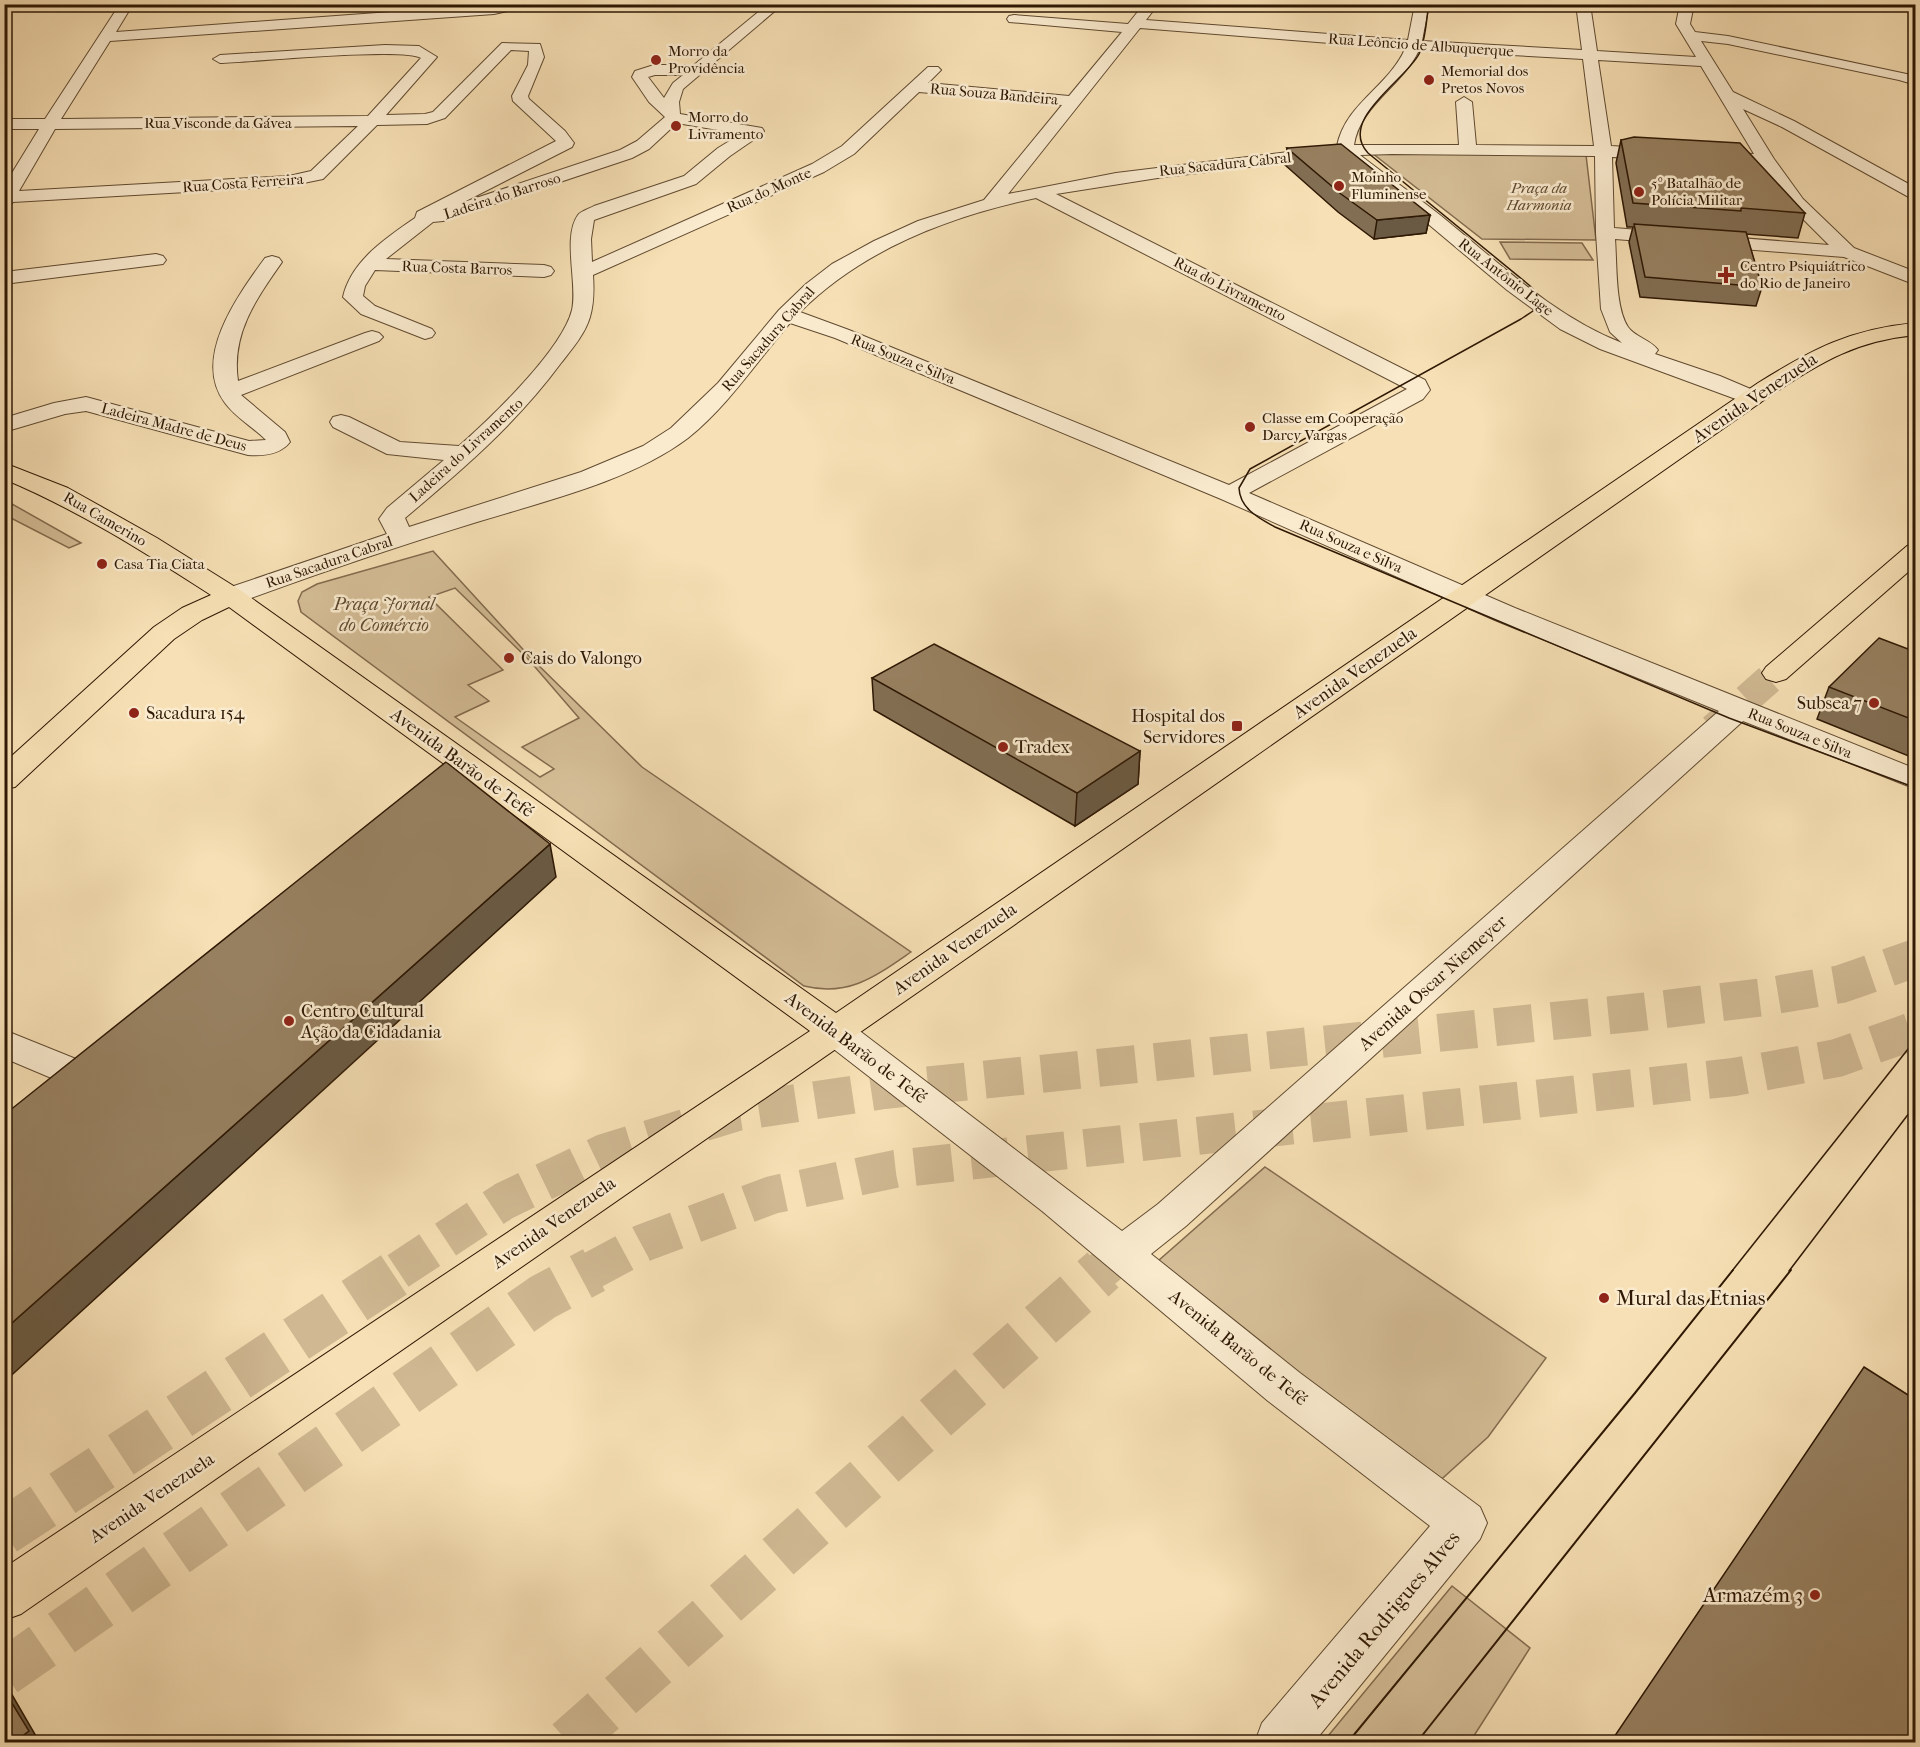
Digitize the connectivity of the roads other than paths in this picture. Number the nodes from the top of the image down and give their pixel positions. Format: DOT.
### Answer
graph roads {
  1 [pos="127,4"];
  2 [pos="521,4"];
  3 [pos="777,4"];
  4 [pos="1028,4"];
  5 [pos="1151,4"];
  6 [pos="1422,4"];
  7 [pos="1583,4"];
  8 [pos="1687,4"];
  9 [pos="1133,26"];
  10 [pos="1691,36"];
  11 [pos="106,37"];
  12 [pos="1414,45"];
  13 [pos="507,46"];
  14 [pos="1590,56"];
  15 [pos="220,59"];
  16 [pos="1708,62"];
  17 [pos="696,70"];
  18 [pos="933,70"];
  19 [pos="1916,81"];
  20 [pos="915,87"];
  21 [pos="1728,96"];
  22 [pos="1074,101"];
  23 [pos="1464,102"];
  24 [pos="672,115"];
  25 [pos="372,121"];
  26 [pos="4,124"];
  27 [pos="50,124"];
  28 [pos="1468,150"];
  29 [pos="1345,151"];
  30 [pos="1604,151"];
  31 [pos="1677,155"];
  32 [pos="1699,156"];
  33 [pos="1766,160"];
  34 [pos="1038,192"];
  35 [pos="1916,195"];
  36 [pos="6,199"];
  37 [pos="990,205"];
  38 [pos="428,217"];
  39 [pos="1605,233"];
  40 [pos="1847,252"];
  41 [pos="156,260"];
  42 [pos="272,262"];
  43 [pos="369,264"];
  44 [pos="544,271"];
  45 [pos="582,273"];
  46 [pos="4,278"];
  47 [pos="1916,279"];
  48 [pos="1611,309"];
  49 [pos="786,314"];
  50 [pos="1552,314"];
  51 [pos="1916,328"];
  52 [pos="424,333"];
  53 [pos="372,337"];
  54 [pos="229,392"];
  55 [pos="1759,393"];
  56 [pos="341,422"];
  57 [pos="4,425"];
  58 [pos="466,454"];
  59 [pos="4,470"];
  60 [pos="1230,494"];
  61 [pos="402,537"];
  62 [pos="1916,551"];
  63 [pos="231,596"];
  64 [pos="1466,597"];
  65 [pos="1776,673"];
  66 [pos="1740,708"];
  67 [pos="456,758"];
  68 [pos="4,780"];
  69 [pos="1916,780"];
  70 [pos="428,781"];
  71 [pos="835,1031"];
  72 [pos="4,1043"];
  73 [pos="69,1070"];
  74 [pos="1123,1253"];
  75 [pos="1464,1523"];
  76 [pos="4,1597"];
  77 [pos="1281,1743"];
  1 -- 11 [label="street"];
  2 -- 11 [label="street"];
  3 -- 17 [label="street, Ladeira do Barroso"];
  4 -- 9 [label="street, Rua Leôncio de Albuquerque"];
  5 -- 9 [label="street"];
  6 -- 12 [label="street"];
  7 -- 14 [label="street"];
  8 -- 10 [label="street"];
  9 -- 12 [label="street, Rua Leôncio de Albuquerque"];
  9 -- 22 [label="street"];
  10 -- 16 [label="street"];
  10 -- 19 [label="street"];
  11 -- 27 [label="street"];
  12 -- 14 [label="street, Rua Leôncio de Albuquerque"];
  12 -- 29 [label="street"];
  13 -- 25 [label="street, Rua Visconde da Gávea"];
  13 -- 38 [label="street, Ladeira do Barroso"];
  14 -- 16 [label="street, Rua Leôncio de Albuquerque"];
  14 -- 30 [label="street"];
  15 -- 25 [label="street, Rua Costa Ferreira"];
  16 -- 21 [label="street"];
  17 -- 24 [label="street, Ladeira do Barroso"];
  17 -- 24 [label="street"];
  18 -- 20 [label="street, Rua do Monte"];
  20 -- 22 [label="street, Rua Souza Bandeira"];
  20 -- 45 [label="street, Rua do Monte"];
  21 -- 33 [label="street"];
  21 -- 35 [label="street"];
  22 -- 37 [label="street"];
  23 -- 28 [label="street"];
  24 -- 38 [label="street, Ladeira do Barroso"];
  24 -- 45 [label="street, Ladeira do Livramento"];
  25 -- 27 [label="street, Rua Visconde da Gávea"];
  25 -- 36 [label="street, Rua Costa Ferreira"];
  26 -- 27 [label="street, Rua Visconde da Gávea"];
  27 -- 36 [label="street"];
  28 -- 29 [label="street, Rua Sacadura Cabral"];
  28 -- 30 [label="street, Rua Sacadura Cabral"];
  29 -- 34 [label="street, Rua Sacadura Cabral"];
  29 -- 50 [label="street, Rua Antônio Lage"];
  30 -- 31 [label="street, Rua Sacadura Cabral"];
  30 -- 39 [label="street"];
  32 -- 33 [label="street"];
  33 -- 40 [label="street"];
  34 -- 37 [label="street, Rua Sacadura Cabral"];
  34 -- 60 [label="street, Rua do Livramento"];
  37 -- 49 [label="street, Rua Sacadura Cabral"];
  38 -- 43 [label="street"];
  39 -- 40 [label="street"];
  39 -- 48 [label="street"];
  40 -- 47 [label="street"];
  41 -- 46 [label="street"];
  42 -- 54 [label="street"];
  43 -- 44 [label="street, Rua Costa Barros"];
  43 -- 52 [label="street"];
  45 -- 58 [label="street, Ladeira do Livramento"];
  48 -- 50 [label="street"];
  48 -- 55 [label="street"];
  49 -- 60 [label="street, Rua Souza e Silva"];
  49 -- 61 [label="street, Rua Sacadura Cabral"];
  50 -- 55 [label="street, Rua Antônio Lage"];
  51 -- 55 [label="main road, Avenida Venezuela"];
  53 -- 54 [label="street"];
  54 -- 57 [label="street, Ladeira Madre de Deus"];
  55 -- 64 [label="main road, Avenida Venezuela"];
  56 -- 58 [label="street"];
  58 -- 61 [label="street, Ladeira do Livramento"];
  59 -- 63 [label="main road, Rua Camerino"];
  60 -- 64 [label="street, Rua Souza e Silva"];
  61 -- 63 [label="street, Rua Sacadura Cabral"];
  62 -- 65 [label="main road"];
  63 -- 67 [label="main road, Avenida Barão de Tefé"];
  63 -- 68 [label="main road, Rua Sacadura Cabral"];
  64 -- 66 [label="street, Rua Souza e Silva"];
  64 -- 71 [label="main road, Avenida Venezuela"];
  66 -- 69 [label="street, Rua Souza e Silva"];
  66 -- 74 [label="street, Avenida Oscar Niemeyer"];
  67 -- 70 [label="street"];
  67 -- 71 [label="main road, Avenida Barão de Tefé"];
  71 -- 74 [label="street, Avenida Barão de Tefé"];
  71 -- 76 [label="main road, Avenida Venezuela"];
  72 -- 73 [label="street"];
  74 -- 75 [label="street, Avenida Barão de Tefé"];
  75 -- 77 [label="street, Avenida Rodrigues Alves"];
}
